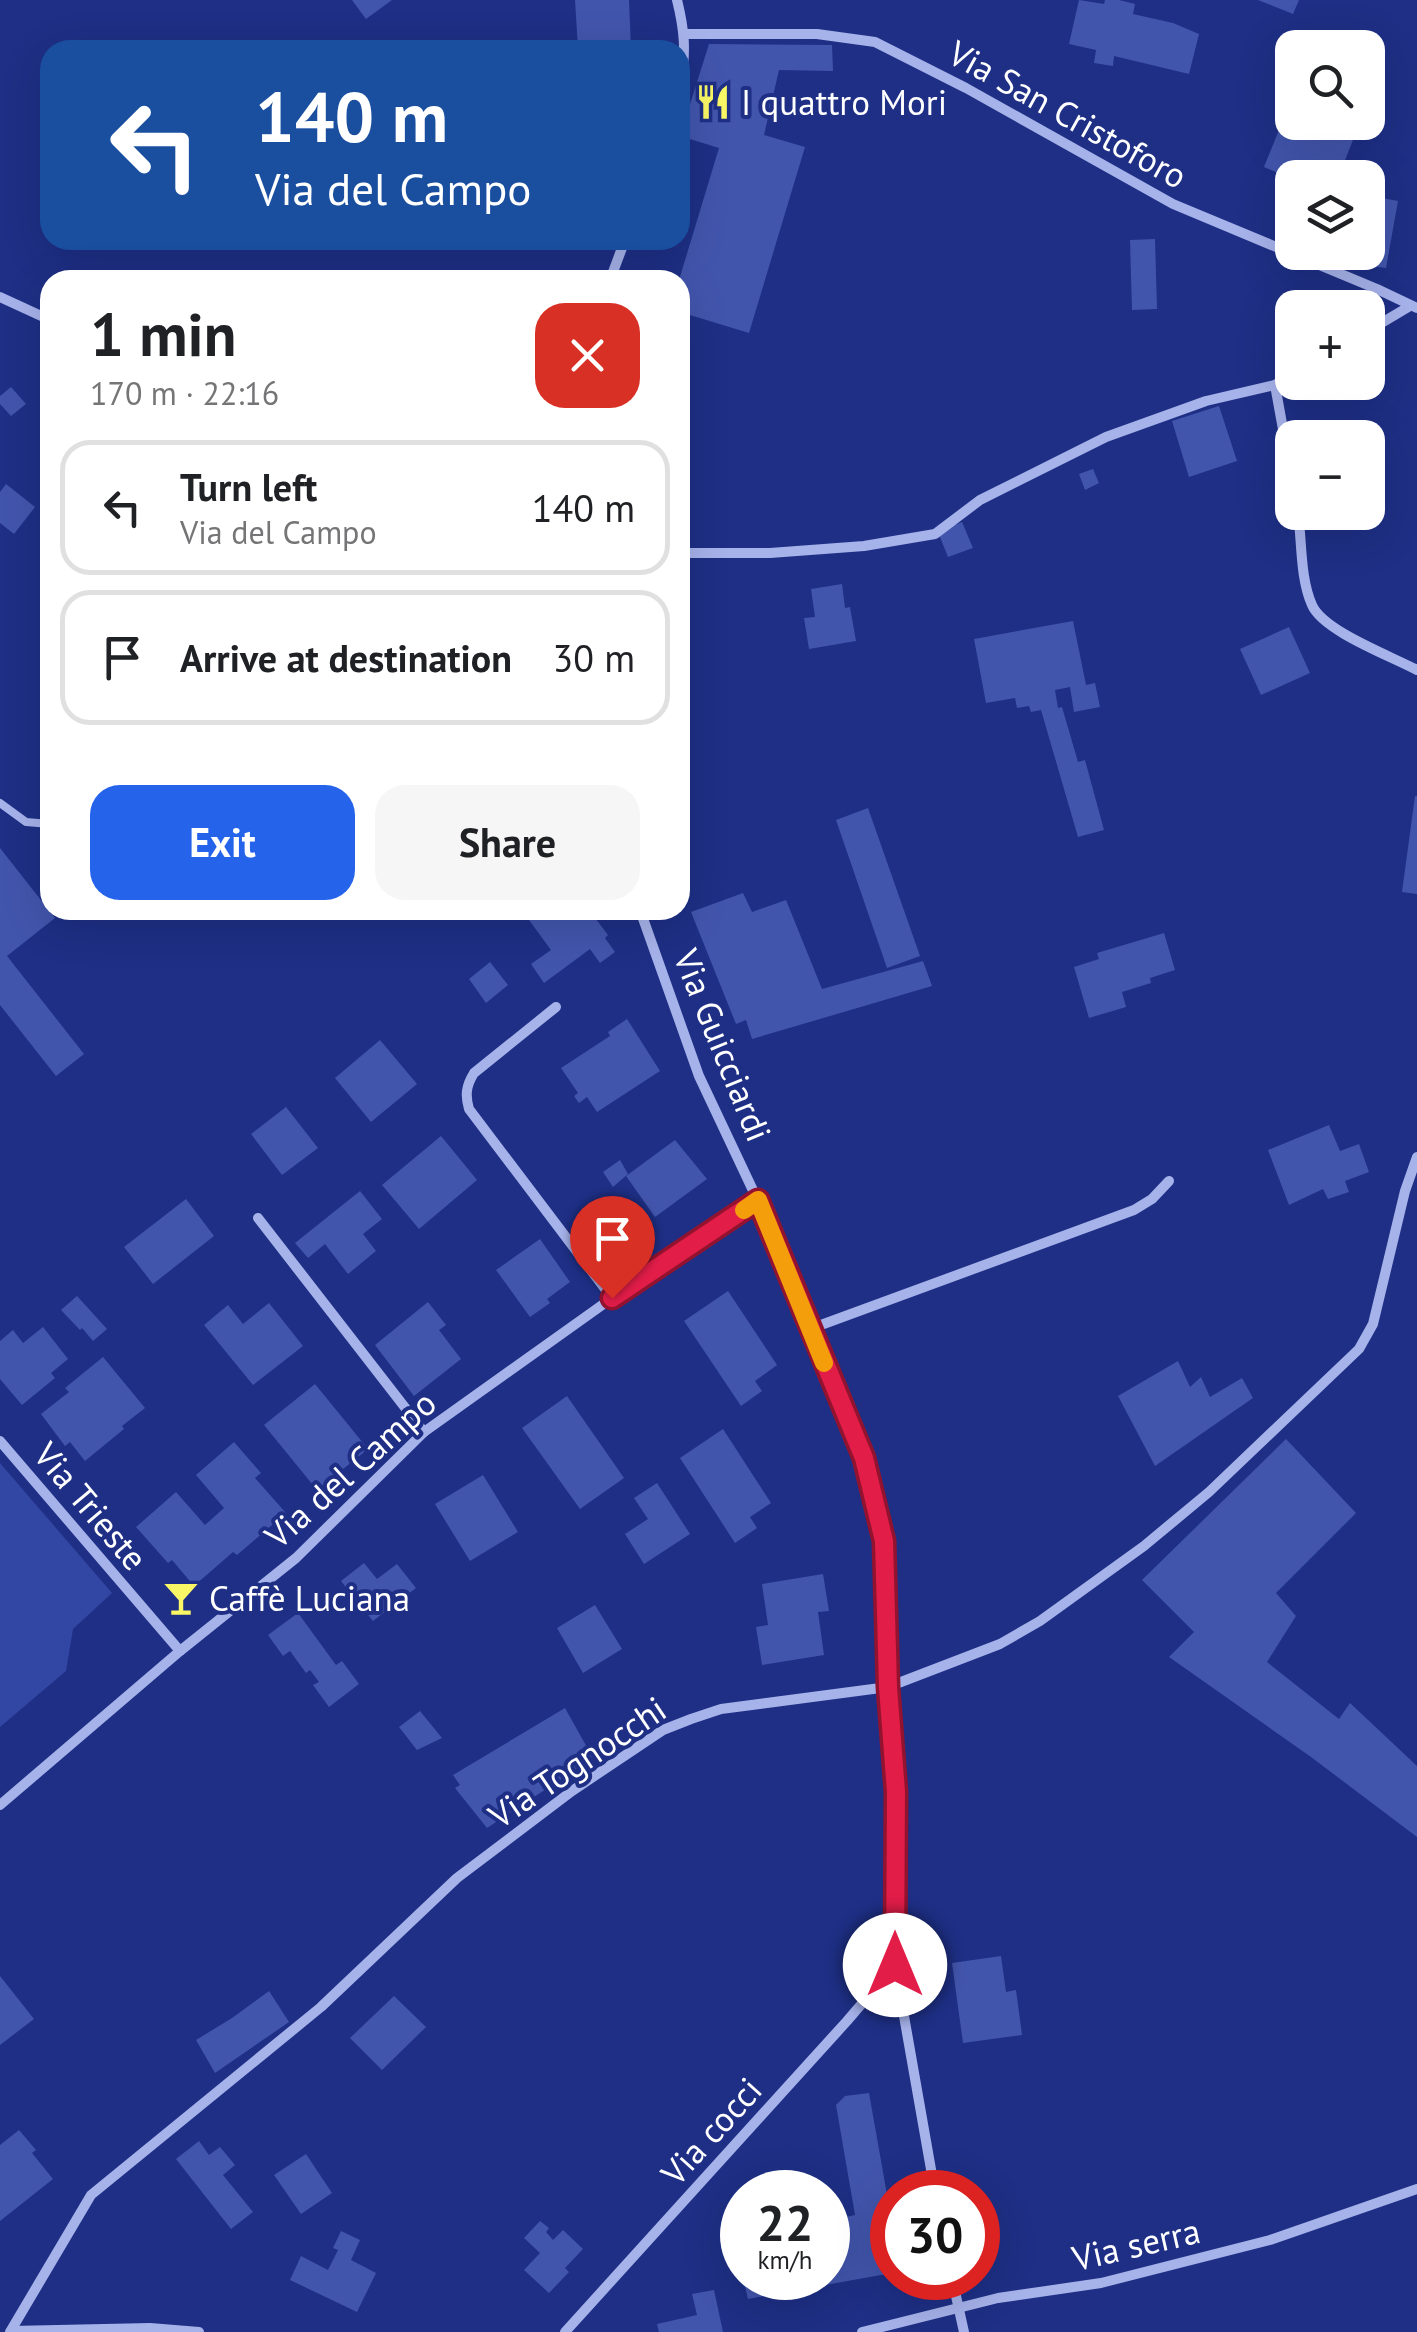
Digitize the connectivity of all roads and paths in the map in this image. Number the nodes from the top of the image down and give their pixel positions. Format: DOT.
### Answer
graph roads {
  1 [pos="677,0"];
  2 [pos="685,34"];
  3 [pos="685,40"];
  4 [pos="0,297"];
  5 [pos="1414,307"];
  6 [pos="40,315"];
  7 [pos="1385,323"];
  8 [pos="1274,384"];
  9 [pos="1281,420"];
  10 [pos="1300,530"];
  11 [pos="690,553"];
  12 [pos="1417,670"];
  13 [pos="0,804"];
  14 [pos="40,823"];
  15 [pos="644,920"];
  16 [pos="556,1007"];
  17 [pos="1417,1157"];
  18 [pos="1170,1181"];
  19 [pos="758,1200"];
  20 [pos="258,1218"];
  21 [pos="612,1298"];
  22 [pos="810,1329"];
  23 [pos="424,1432"];
  24 [pos="0,1442"];
  25 [pos="180,1652"];
  26 [pos="888,1687"];
  27 [pos="0,1806"];
  28 [pos="895,1965"];
  29 [pos="931,2170"];
  30 [pos="1417,2189"];
  31 [pos="957,2300"];
  32 [pos="959,2307"];
  33 [pos="11,2332"];
  34 [pos="199,2332"];
  35 [pos="565,2332"];
  36 [pos="862,2332"];
  37 [pos="964,2332"];
  1 -- 2 [label="street"];
  2 -- 3 [label="street"];
  2 -- 5 [label="street, Via San Cristoforo"];
  4 -- 6 [label="street"];
  5 -- 7 [label="street, Via San Cristoforo"];
  8 -- 9 [label="street"];
  8 -- 11 [label="street"];
  10 -- 12 [label="street"];
  13 -- 14 [label="lane"];
  15 -- 19 [label="street, Via Guicciardi"];
  16 -- 21 [label="street"];
  17 -- 26 [label="street, Via Tognocchi"];
  18 -- 22 [label="street"];
  19 -- 21 [label="street, Via del Campo"];
  19 -- 22 [label="street, Via Guicciardi"];
  20 -- 23 [label="street"];
  21 -- 23 [label="street, Via del Campo"];
  22 -- 26 [label="street, Via Guicciardi"];
  23 -- 25 [label="street, Via del Campo"];
  24 -- 25 [label="street, Via Trieste"];
  25 -- 27 [label="street, Via del Campo"];
  26 -- 28 [label="street, Via Guicciardi"];
  26 -- 33 [label="street, Via Tognocchi"];
  28 -- 29 [label="street, Via Guicciardi"];
  28 -- 35 [label="street, Via cocci"];
  30 -- 32 [label="street, Via serra"];
  31 -- 32 [label="street"];
  32 -- 36 [label="street, Via serra"];
  32 -- 37 [label="street"];
  33 -- 34 [label="street, Via Tognocchi"];
}
